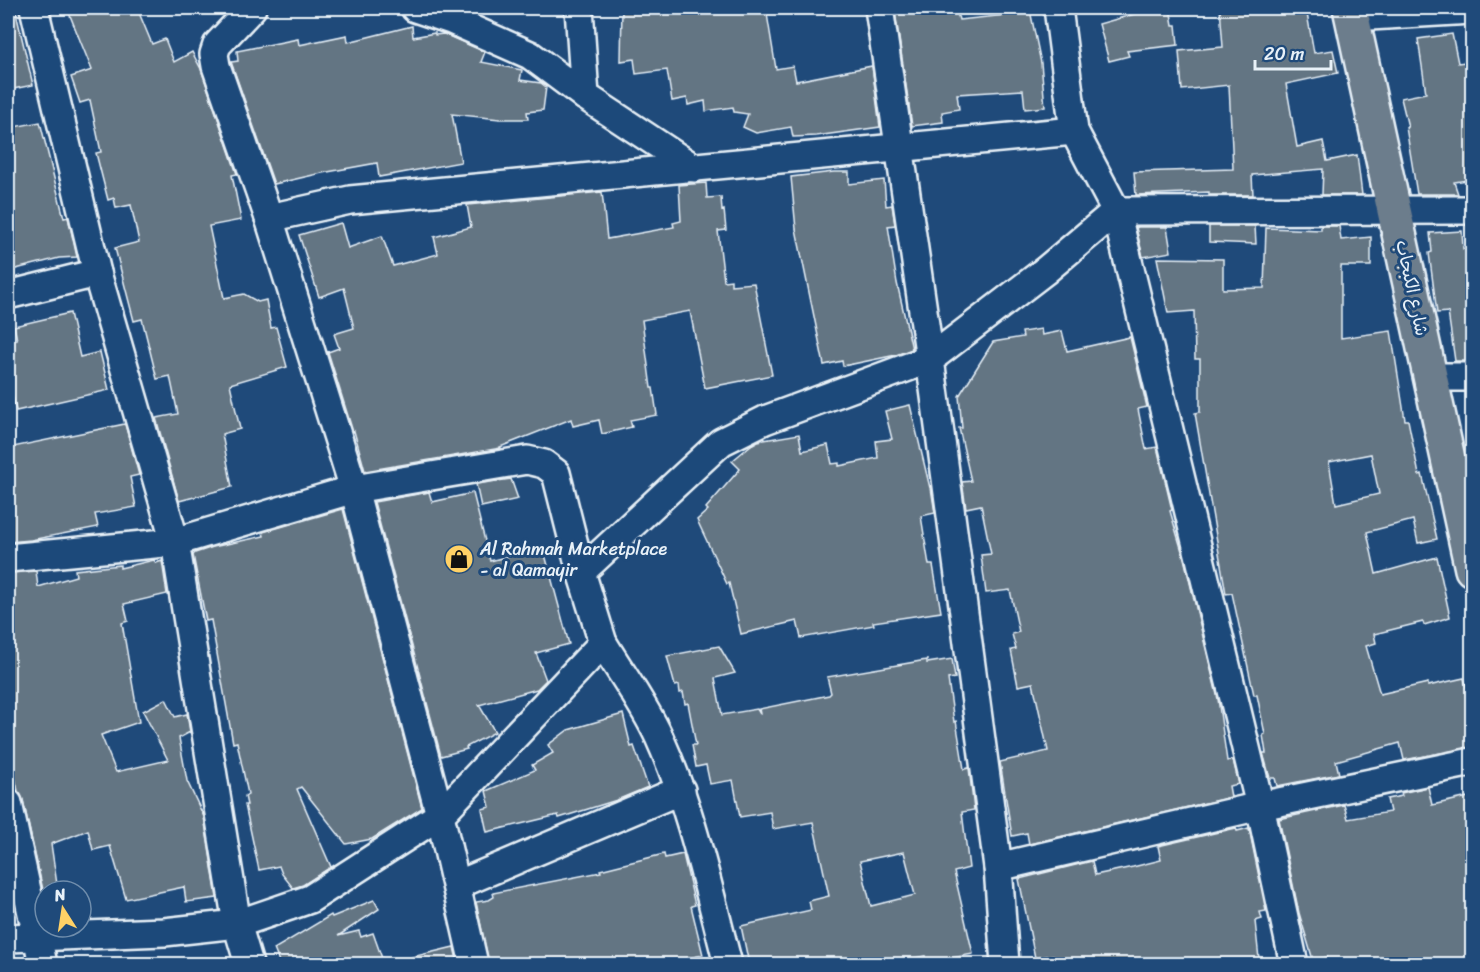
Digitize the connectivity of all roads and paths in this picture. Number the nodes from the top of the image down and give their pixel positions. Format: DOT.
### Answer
graph roads {
  1 [pos="34,8"];
  2 [pos="252,8"];
  3 [pos="415,8"];
  4 [pos="579,8"];
  5 [pos="879,8"];
  6 [pos="1058,8"];
  7 [pos="1473,10"];
  8 [pos="1352,12"];
  9 [pos="585,96"];
  10 [pos="1074,131"];
  11 [pos="900,148"];
  12 [pos="694,168"];
  13 [pos="1395,210"];
  14 [pos="1473,210"];
  15 [pos="1116,212"];
  16 [pos="268,218"];
  17 [pos="96,273"];
  18 [pos="8,295"];
  19 [pos="930,359"];
  20 [pos="1431,377"];
  21 [pos="1473,377"];
  22 [pos="354,489"];
  23 [pos="175,542"];
  24 [pos="8,558"];
  25 [pos="1473,569"];
  26 [pos="581,572"];
  27 [pos="603,643"];
  28 [pos="1473,762"];
  29 [pos="681,790"];
  30 [pos="8,803"];
  31 [pos="1260,806"];
  32 [pos="440,815"];
  33 [pos="998,867"];
  34 [pos="457,885"];
  35 [pos="33,919"];
  36 [pos="237,924"];
  37 [pos="93,935"];
  38 [pos="33,937"];
  39 [pos="8,938"];
  40 [pos="37,939"];
  41 [pos="43,964"];
  42 [pos="249,964"];
  43 [pos="474,964"];
  44 [pos="728,964"];
  45 [pos="1005,964"];
  46 [pos="1294,964"];
  1 -- 17 [label="street"];
  2 -- 16 [label="street"];
  3 -- 9 [label="street"];
  4 -- 9 [label="street"];
  5 -- 11 [label="street"];
  6 -- 10 [label="street"];
  7 -- 8 [label="street"];
  8 -- 13 [label="main road, شارع الكبجاب"];
  9 -- 12 [label="street"];
  10 -- 11 [label="street"];
  10 -- 15 [label="street"];
  11 -- 12 [label="street"];
  11 -- 19 [label="street"];
  12 -- 16 [label="street"];
  13 -- 14 [label="street"];
  13 -- 15 [label="street"];
  13 -- 20 [label="main road, شارع الكبجاب"];
  15 -- 19 [label="street"];
  15 -- 31 [label="street"];
  16 -- 22 [label="street"];
  17 -- 18 [label="street"];
  17 -- 23 [label="street"];
  19 -- 26 [label="street"];
  19 -- 33 [label="street"];
  20 -- 21 [label="street"];
  20 -- 25 [label="main road, شارع الكبجاب"];
  22 -- 23 [label="street"];
  22 -- 26 [label="street"];
  22 -- 32 [label="street"];
  23 -- 24 [label="street"];
  23 -- 36 [label="street"];
  26 -- 27 [label="street"];
  27 -- 29 [label="street"];
  27 -- 32 [label="street"];
  28 -- 31 [label="street"];
  29 -- 34 [label="street"];
  29 -- 44 [label="street"];
  30 -- 35 [label="street"];
  31 -- 33 [label="street"];
  31 -- 46 [label="street"];
  32 -- 34 [label="street"];
  32 -- 36 [label="street"];
  33 -- 45 [label="street"];
  34 -- 43 [label="street"];
  36 -- 37 [label="street"];
  36 -- 42 [label="street"];
  38 -- 39 [label="street"];
  40 -- 41 [label="street"];
}
